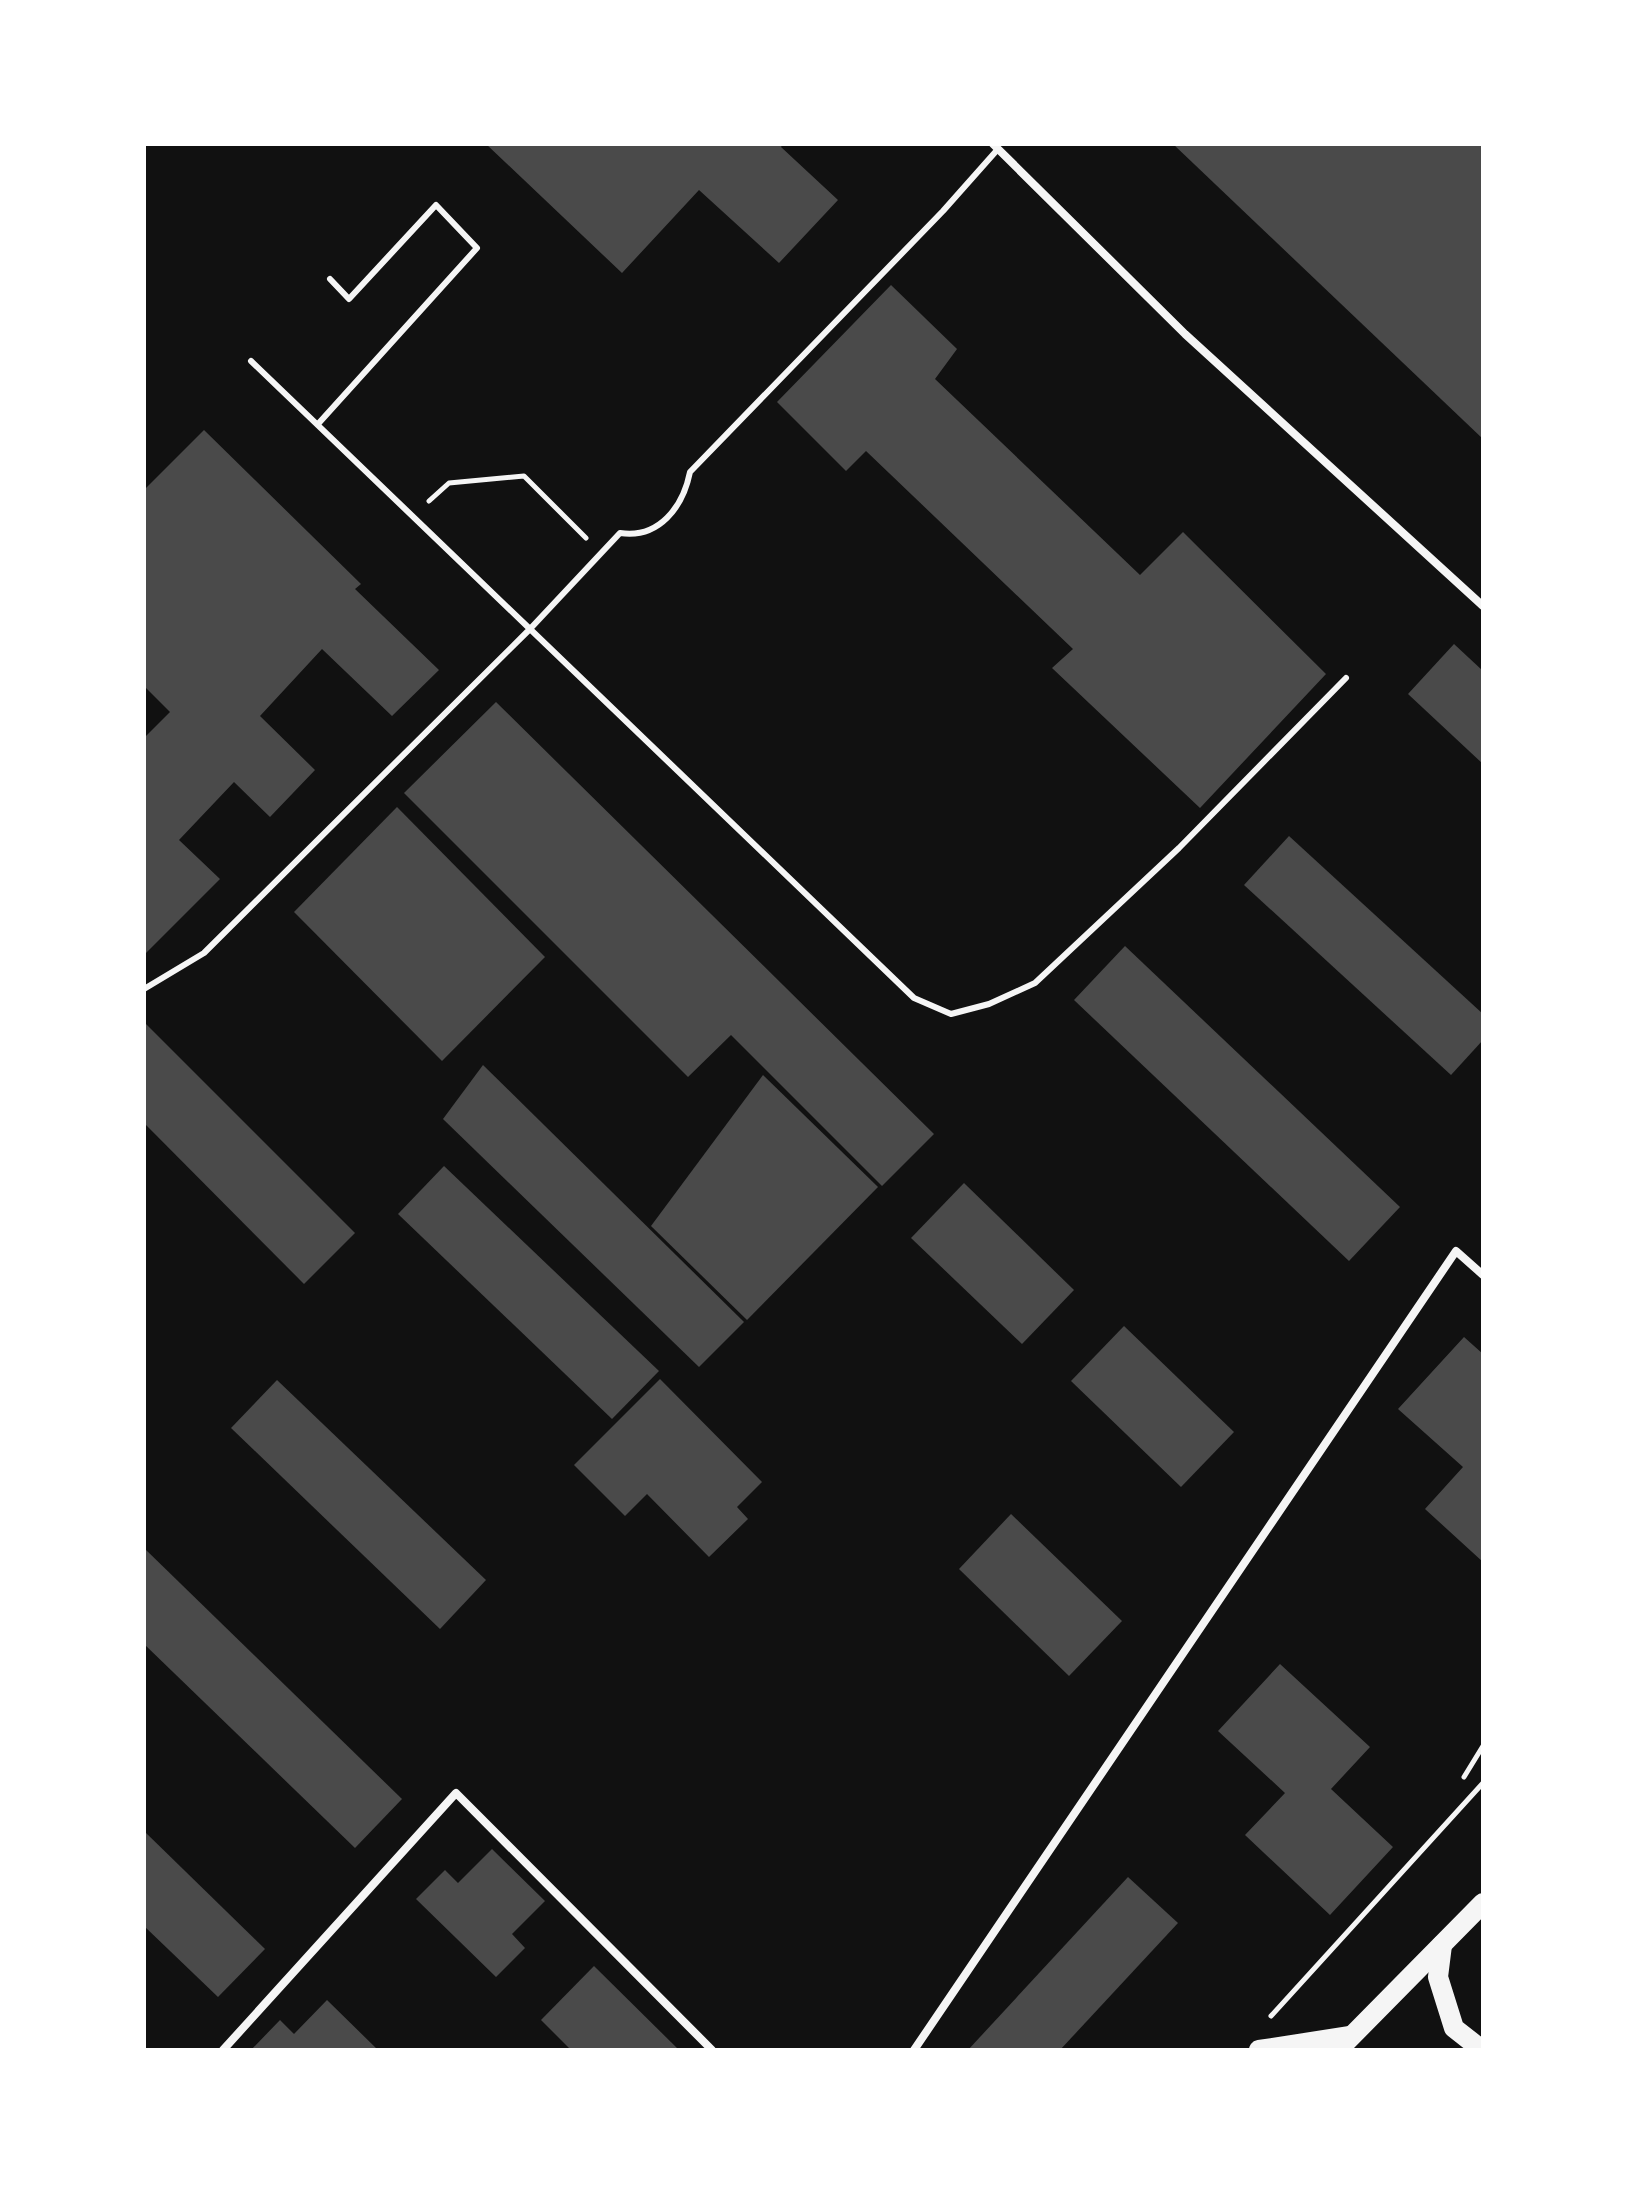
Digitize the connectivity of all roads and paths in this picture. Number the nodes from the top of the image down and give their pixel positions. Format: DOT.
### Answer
graph roads {
  1 [pos="998,146"];
  2 [pos="330,279"];
  3 [pos="251,361"];
  4 [pos="318,424"];
  5 [pos="413,516"];
  6 [pos="601,552"];
  7 [pos="1483,606"];
  8 [pos="530,629"];
  9 [pos="1346,678"];
  10 [pos="144,989"];
  11 [pos="1483,1275"];
  12 [pos="1483,1746"];
  13 [pos="1464,1777"];
  14 [pos="1483,1783"];
  15 [pos="1483,1903"];
  16 [pos="1442,1945"];
  17 [pos="1261,2027"];
  18 [pos="1344,2043"];
  19 [pos="223,2050"];
  20 [pos="712,2050"];
  21 [pos="914,2050"];
  22 [pos="1259,2050"];
  23 [pos="1482,2050"];
  1 -- 6 [label="lane"];
  1 -- 7 [label="street"];
  2 -- 4 [label="lane"];
  3 -- 4 [label="lane"];
  4 -- 5 [label="lane"];
  5 -- 6 [label="path"];
  5 -- 8 [label="lane"];
  6 -- 8 [label="lane"];
  8 -- 9 [label="lane"];
  8 -- 10 [label="lane"];
  11 -- 21 [label="street"];
  12 -- 13 [label="path"];
  14 -- 17 [label="path"];
  15 -- 16 [label="main road"];
  16 -- 18 [label="main road"];
  16 -- 23 [label="main road"];
  18 -- 22 [label="main road"];
  19 -- 20 [label="street"];
}
